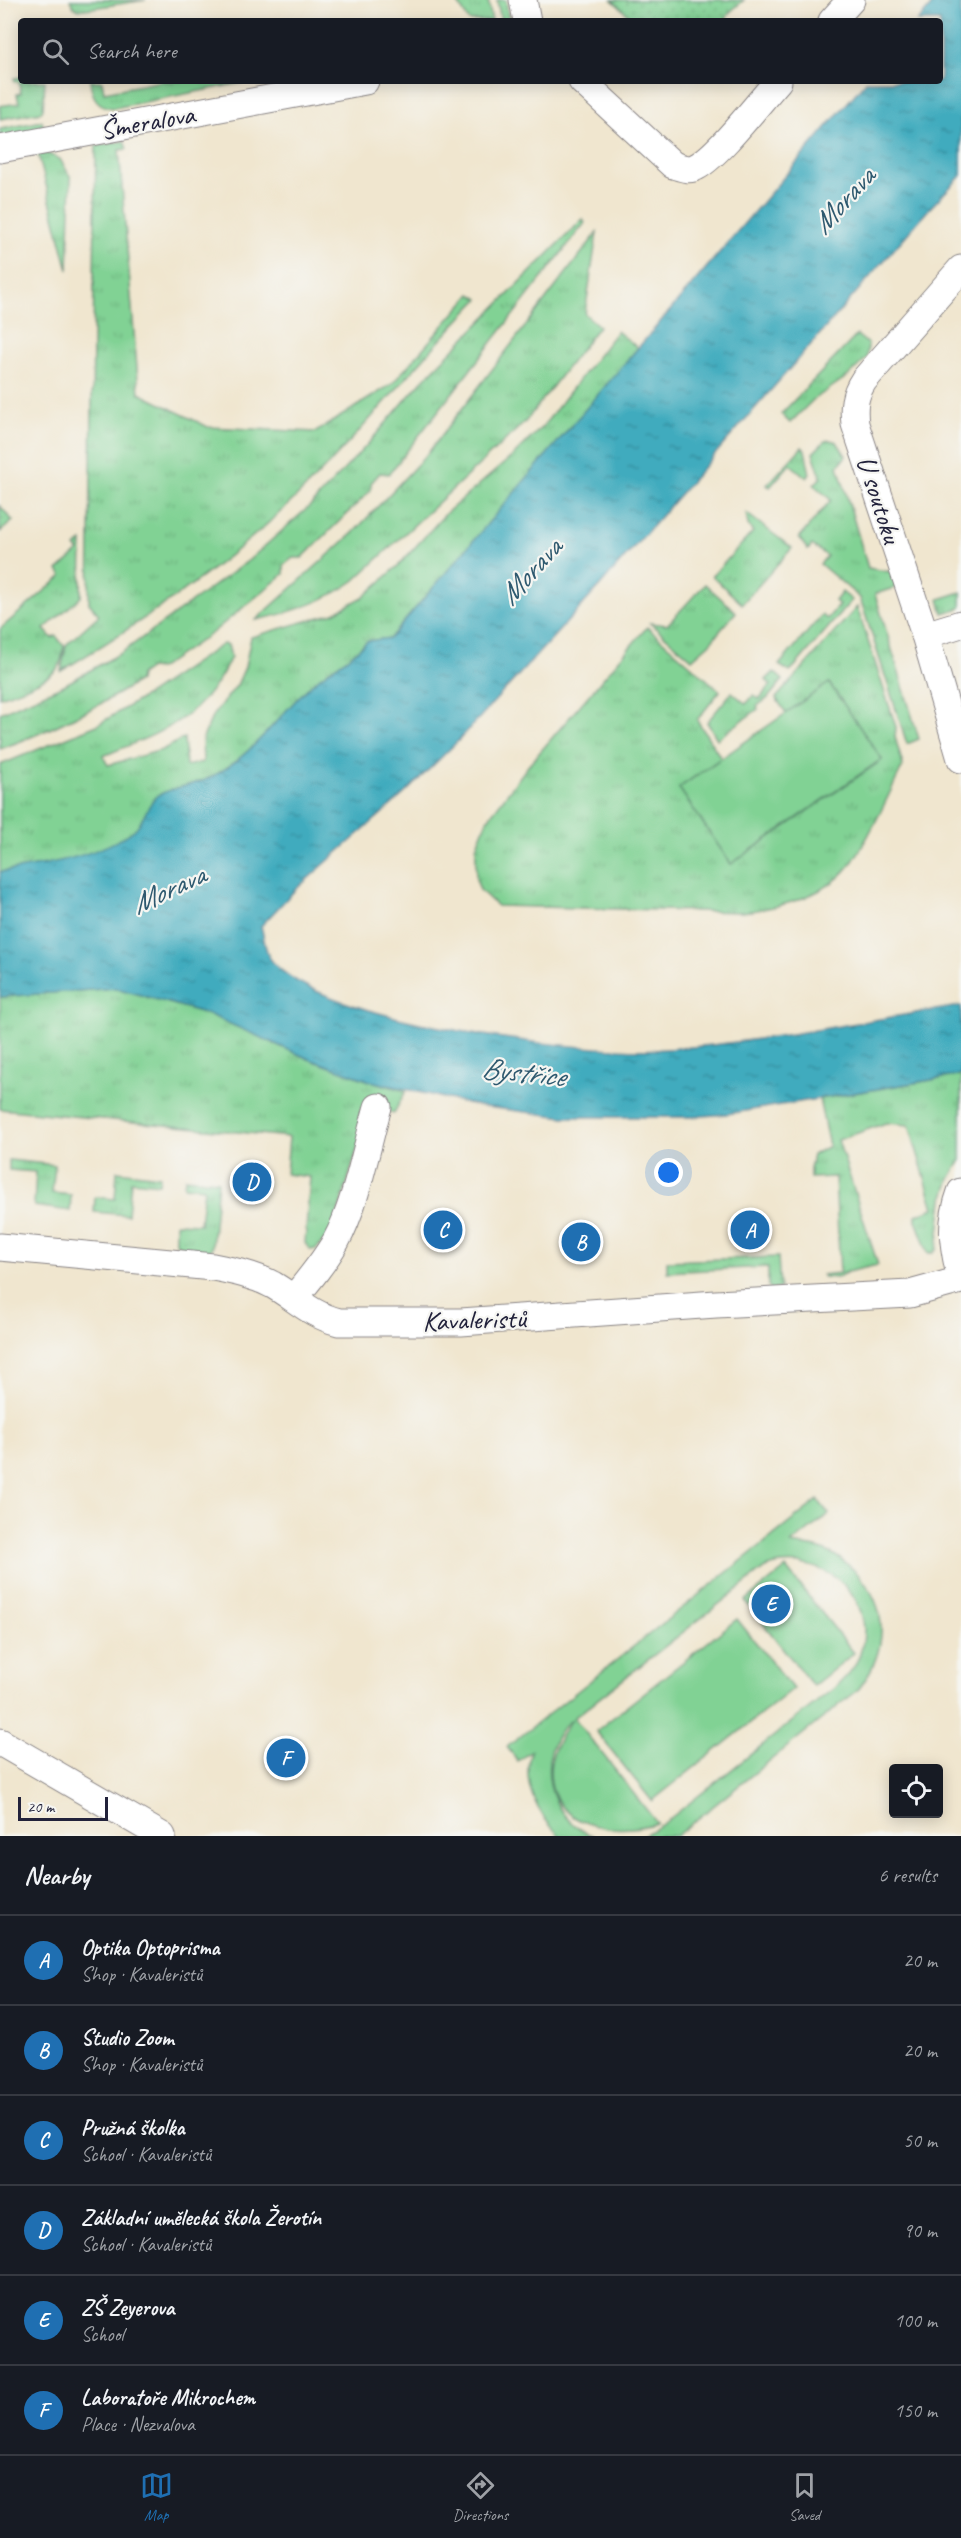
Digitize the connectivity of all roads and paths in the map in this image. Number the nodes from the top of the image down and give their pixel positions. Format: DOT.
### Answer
graph roads {
  1 [pos="523,0"];
  2 [pos="851,0"];
  3 [pos="526,18"];
  4 [pos="835,18"];
  5 [pos="349,84"];
  6 [pos="585,84"];
  7 [pos="775,84"];
  8 [pos="0,149"];
  9 [pos="961,269"];
  10 [pos="961,624"];
  11 [pos="925,635"];
  12 [pos="961,759"];
  13 [pos="378,1107"];
  14 [pos="961,1192"];
  15 [pos="0,1247"];
  16 [pos="961,1279"];
  17 [pos="294,1298"];
  18 [pos="0,1742"];
  19 [pos="162,1836"];
  1 -- 3 [label="street"];
  2 -- 4 [label="street"];
  5 -- 8 [label="street, Šmeralova"];
  6 -- 7 [label="street"];
  9 -- 11 [label="street, U soutoku"];
  10 -- 11 [label="street"];
  11 -- 12 [label="street, U soutoku"];
  13 -- 17 [label="street"];
  14 -- 16 [label="street"];
  15 -- 17 [label="street, Kavaleristů"];
  16 -- 17 [label="street, Kavaleristů"];
  18 -- 19 [label="street"];
}
